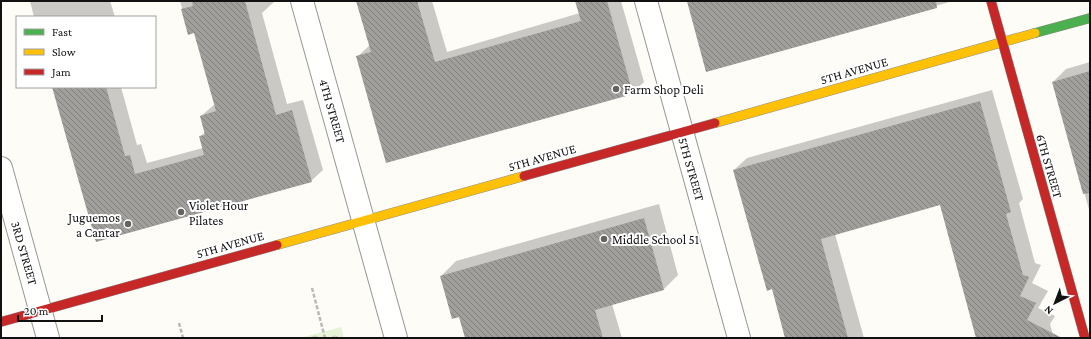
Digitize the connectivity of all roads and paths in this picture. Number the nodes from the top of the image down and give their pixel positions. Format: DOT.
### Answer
graph roads {
  1 [pos="302,1"];
  2 [pos="646,1"];
  3 [pos="991,1"];
  4 [pos="1090,18"];
  5 [pos="1002,42"];
  6 [pos="682,132"];
  7 [pos="1,168"];
  8 [pos="363,221"];
  9 [pos="312,288"];
  10 [pos="41,310"];
  11 [pos="1,322"];
  12 [pos="179,323"];
  13 [pos="48,338"];
  14 [pos="183,338"];
  15 [pos="325,338"];
  16 [pos="396,338"];
  17 [pos="739,338"];
  18 [pos="1085,338"];
  1 -- 8 [label="street, 4TH STREET"];
  2 -- 6 [label="street, 5TH STREET"];
  3 -- 5 [label="street, 6TH STREET"];
  4 -- 5 [label="street, 5TH AVENUE"];
  5 -- 6 [label="street, 5TH AVENUE"];
  5 -- 18 [label="street, 6TH STREET"];
  6 -- 8 [label="street, 5TH AVENUE"];
  6 -- 17 [label="street, 5TH STREET"];
  7 -- 10 [label="street, 3RD STREET"];
  8 -- 10 [label="street, 5TH AVENUE"];
  8 -- 16 [label="street, 4TH STREET"];
  9 -- 15 [label="path"];
  10 -- 11 [label="street, 5TH AVENUE"];
  10 -- 13 [label="street, 3RD STREET"];
  12 -- 14 [label="path"];
}
